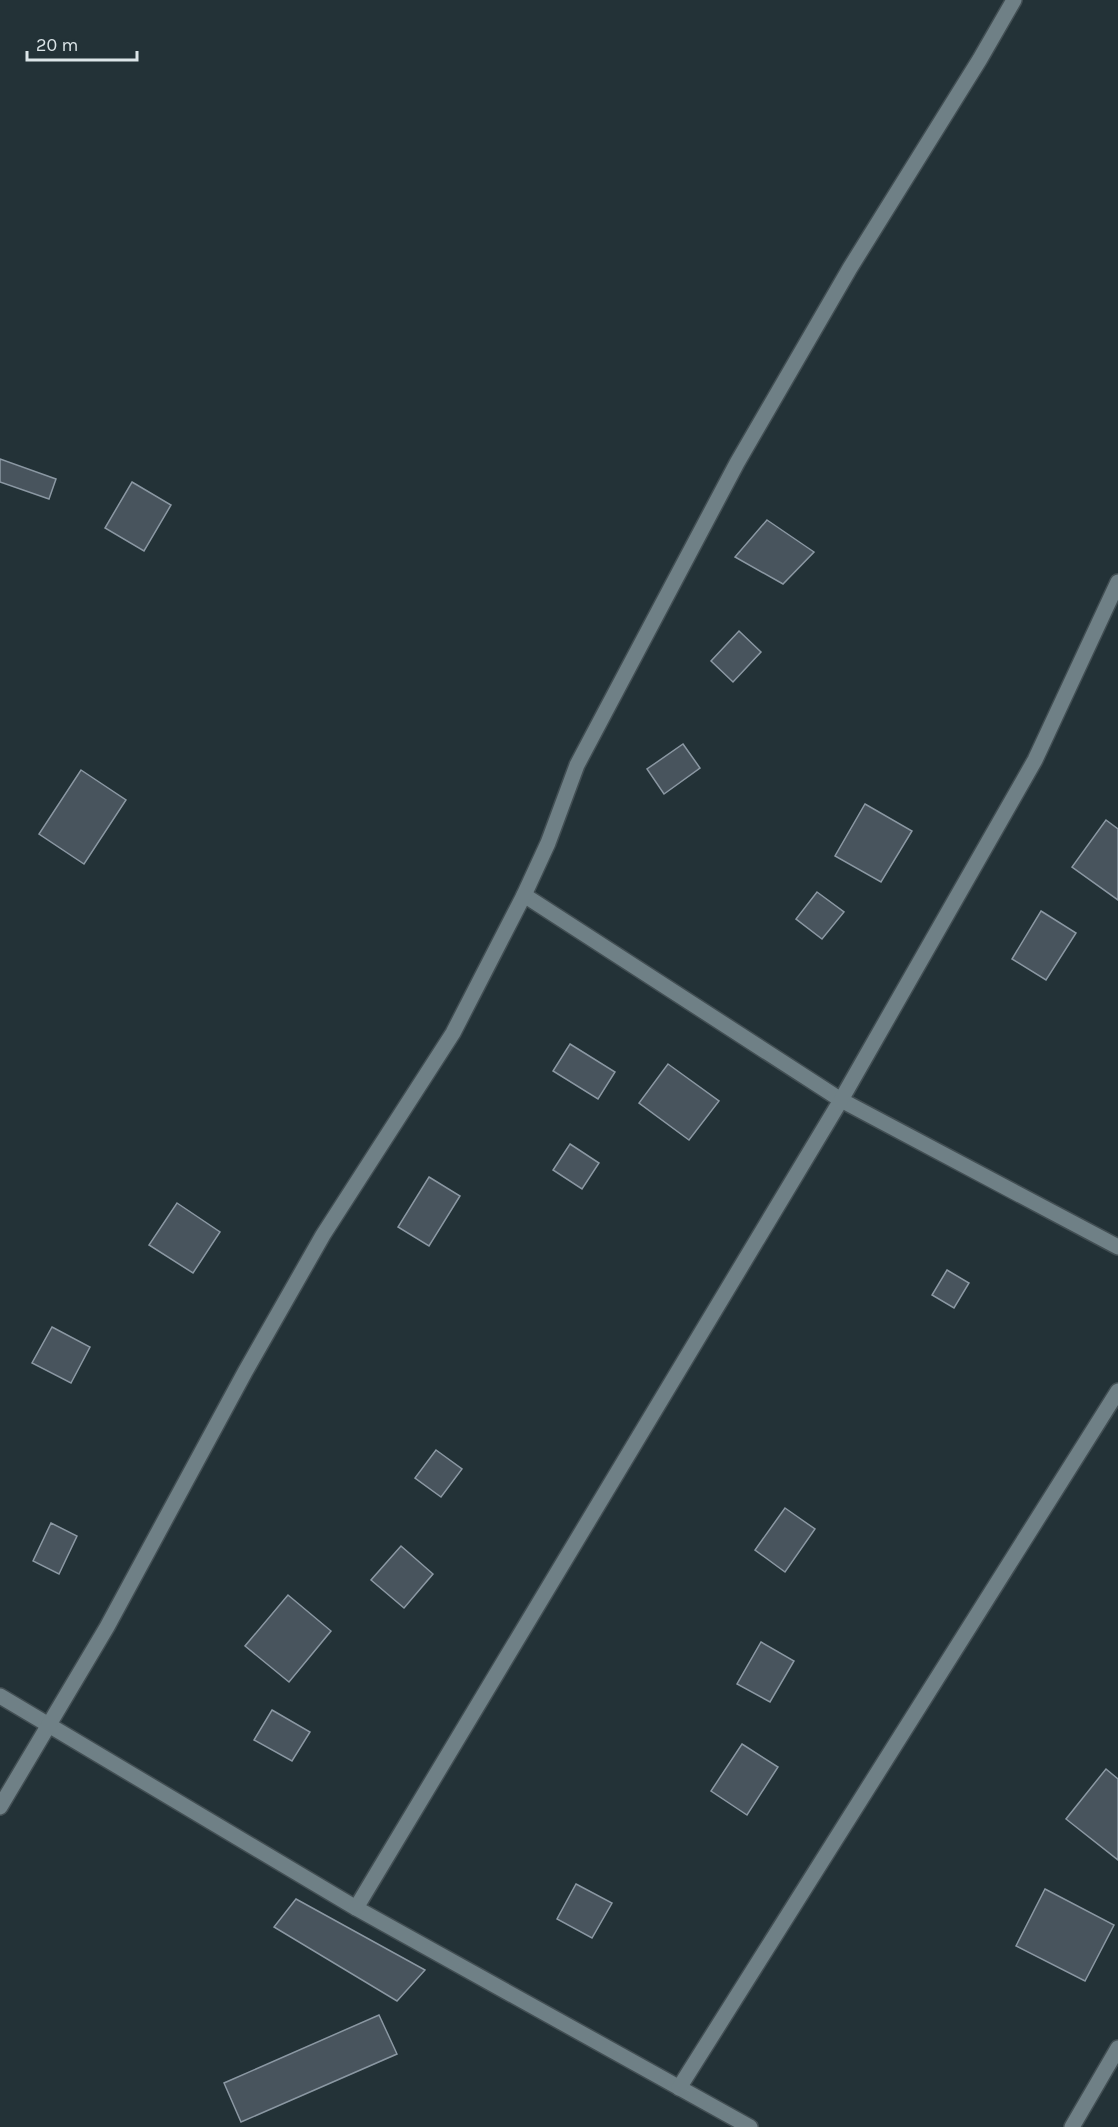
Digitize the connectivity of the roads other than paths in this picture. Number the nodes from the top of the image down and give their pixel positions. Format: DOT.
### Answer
graph roads {
  1 [pos="1014,0"];
  2 [pos="1118,582"];
  3 [pos="525,895"];
  4 [pos="841,1100"];
  5 [pos="1118,1247"];
  6 [pos="1118,1391"];
  7 [pos="0,1696"];
  8 [pos="49,1726"];
  9 [pos="0,1808"];
  10 [pos="356,1908"];
  11 [pos="1118,2048"];
  12 [pos="680,2088"];
  13 [pos="750,2127"];
  14 [pos="1072,2127"];
  1 -- 3 [label="street"];
  2 -- 4 [label="street"];
  3 -- 4 [label="street"];
  3 -- 8 [label="street"];
  4 -- 5 [label="street"];
  4 -- 10 [label="street"];
  6 -- 12 [label="street"];
  7 -- 8 [label="street"];
  8 -- 9 [label="street"];
  8 -- 10 [label="street"];
  10 -- 12 [label="street"];
  11 -- 14 [label="street"];
  12 -- 13 [label="street"];
}
